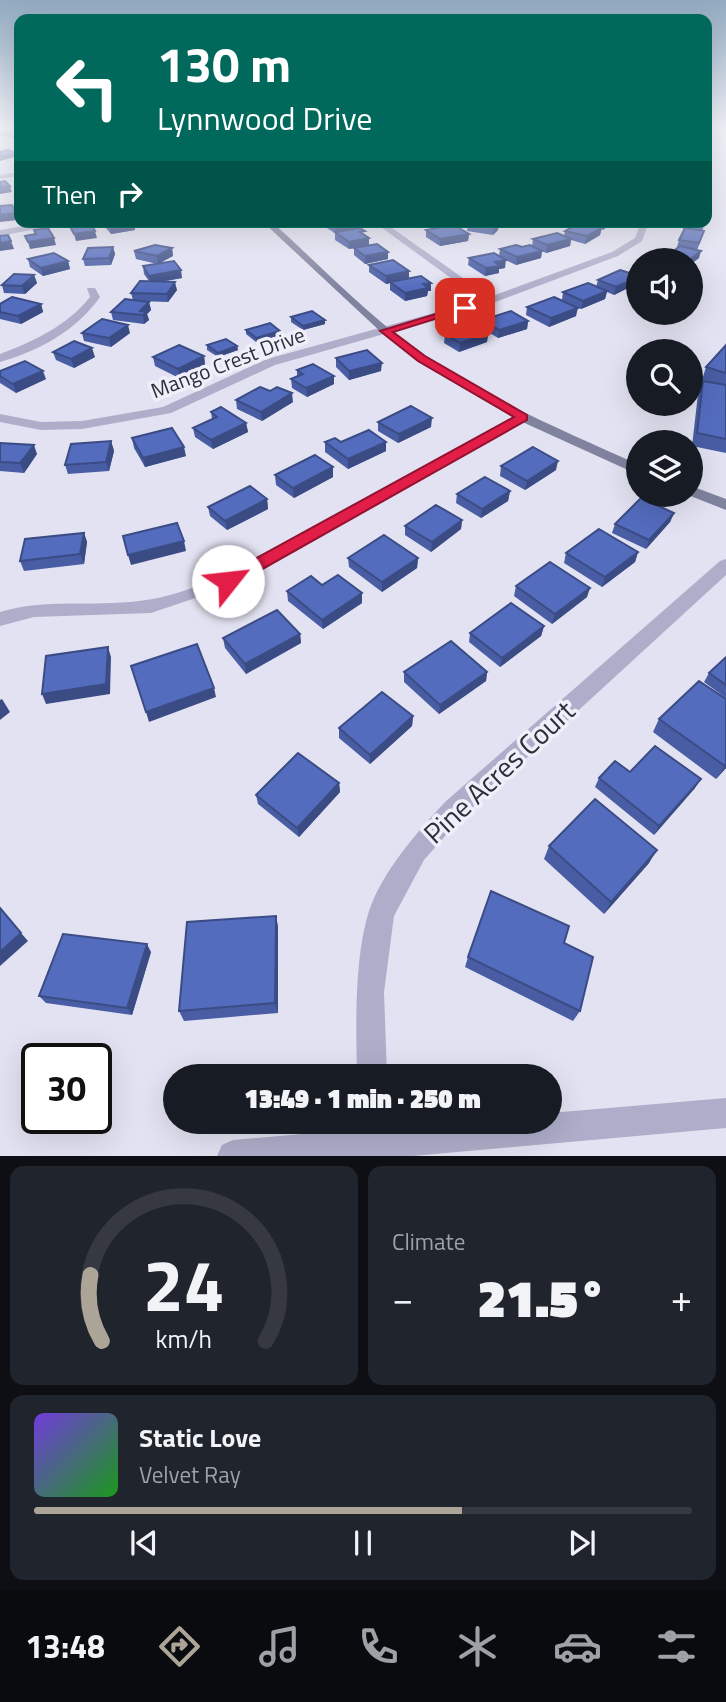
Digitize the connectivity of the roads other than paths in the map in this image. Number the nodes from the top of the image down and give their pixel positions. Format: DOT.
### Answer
graph roads {
  1 [pos="30,228"];
  2 [pos="274,228"];
  3 [pos="387,228"];
  4 [pos="643,228"];
  5 [pos="0,233"];
  6 [pos="90,290"];
  7 [pos="489,301"];
  8 [pos="386,331"];
  9 [pos="0,358"];
  10 [pos="523,417"];
  11 [pos="0,418"];
  12 [pos="626,465"];
  13 [pos="703,496"];
  14 [pos="726,505"];
  15 [pos="726,565"];
  16 [pos="0,619"];
  17 [pos="372,1064"];
  18 [pos="726,1113"];
  19 [pos="562,1122"];
  20 [pos="368,1134"];
  21 [pos="233,1156"];
  1 -- 5 [label="street"];
  2 -- 8 [label="street"];
  3 -- 7 [label="street"];
  4 -- 7 [label="street, Mango Crest Drive"];
  6 -- 9 [label="street"];
  7 -- 8 [label="street, Mango Crest Drive"];
  8 -- 10 [label="street"];
  8 -- 11 [label="street, Mango Crest Drive"];
  10 -- 12 [label="street"];
  10 -- 16 [label="street"];
  13 -- 14 [label="street"];
  15 -- 17 [label="street, Pine Acres Court"];
  18 -- 19 [label="street"];
  20 -- 21 [label="street"];
}
